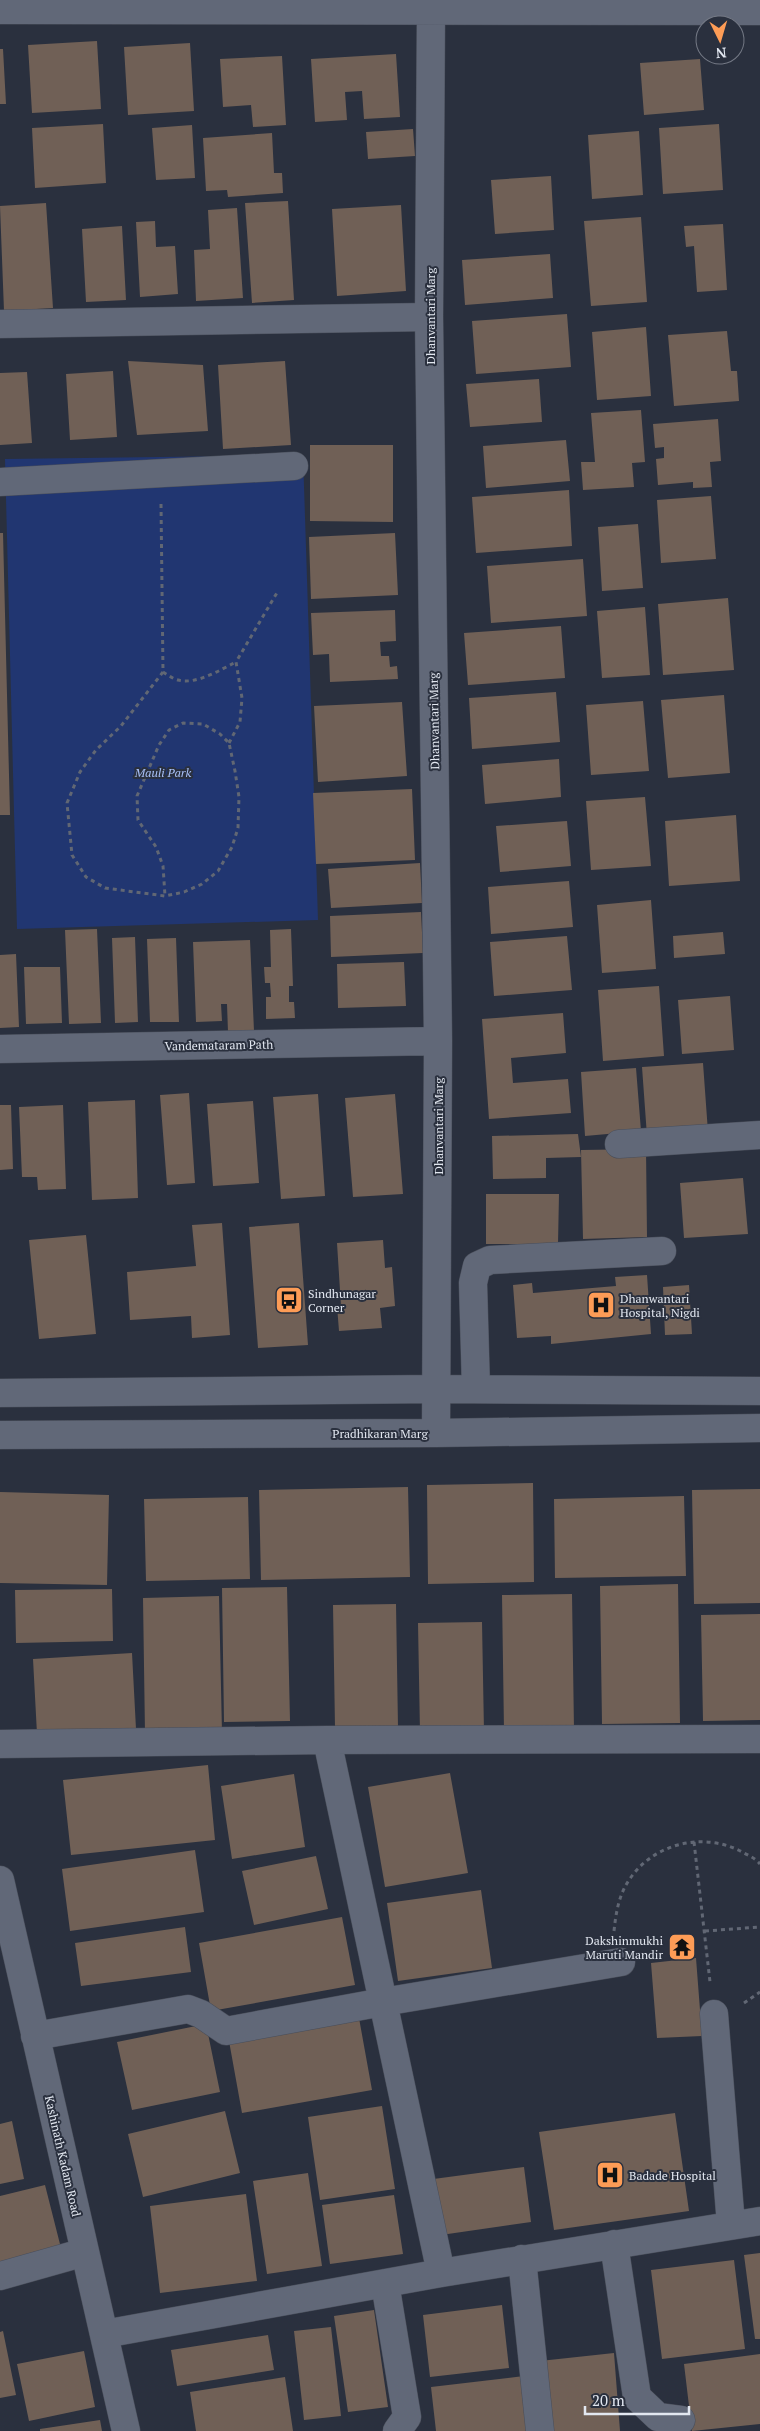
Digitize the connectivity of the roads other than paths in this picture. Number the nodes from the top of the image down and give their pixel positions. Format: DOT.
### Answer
graph roads {
  1 [pos="0,10"];
  2 [pos="431,10"];
  3 [pos="760,11"];
  4 [pos="429,317"];
  5 [pos="0,324"];
  6 [pos="294,466"];
  7 [pos="0,482"];
  8 [pos="438,1041"];
  9 [pos="0,1049"];
  10 [pos="760,1135"];
  11 [pos="619,1144"];
  12 [pos="662,1251"];
  13 [pos="436,1389"];
  14 [pos="476,1390"];
  15 [pos="760,1391"];
  16 [pos="0,1393"];
  17 [pos="760,1428"];
  18 [pos="436,1433"];
  19 [pos="0,1435"];
  20 [pos="760,1738"];
  21 [pos="327,1740"];
  22 [pos="0,1744"];
  23 [pos="2,1897"];
  24 [pos="621,1962"];
  25 [pos="383,2002"];
  26 [pos="714,2014"];
  27 [pos="35,2036"];
  28 [pos="760,2220"];
  29 [pos="731,2225"];
  30 [pos="614,2244"];
  31 [pos="85,2252"];
  32 [pos="522,2259"];
  33 [pos="441,2273"];
  34 [pos="0,2276"];
  35 [pos="385,2283"];
  36 [pos="104,2334"];
  37 [pos="681,2420"];
  38 [pos="126,2431"];
  39 [pos="397,2431"];
  40 [pos="540,2431"];
  1 -- 2 [label="street"];
  2 -- 3 [label="street"];
  2 -- 4 [label="street, Dhanvantari Marg"];
  4 -- 5 [label="street"];
  4 -- 8 [label="street, Dhanvantari Marg"];
  6 -- 7 [label="street"];
  8 -- 9 [label="street, Vandemataram Path"];
  8 -- 13 [label="street, Dhanvantari Marg"];
  10 -- 11 [label="street"];
  12 -- 14 [label="street"];
  13 -- 14 [label="street"];
  13 -- 16 [label="street"];
  13 -- 18 [label="street, Dhanvantari Marg"];
  14 -- 15 [label="street"];
  17 -- 18 [label="street, Pradhikaran Marg"];
  18 -- 19 [label="street, Pradhikaran Marg"];
  20 -- 21 [label="street"];
  21 -- 22 [label="street"];
  21 -- 25 [label="street"];
  23 -- 27 [label="street, Kashinath Kadam Road"];
  24 -- 25 [label="street"];
  25 -- 27 [label="street"];
  25 -- 33 [label="street"];
  26 -- 29 [label="street"];
  27 -- 31 [label="street, Kashinath Kadam Road"];
  28 -- 29 [label="street"];
  29 -- 30 [label="street"];
  30 -- 32 [label="street"];
  30 -- 37 [label="street"];
  31 -- 34 [label="street"];
  31 -- 36 [label="street, Kashinath Kadam Road"];
  32 -- 33 [label="street"];
  32 -- 40 [label="street"];
  33 -- 35 [label="street"];
  35 -- 36 [label="street"];
  35 -- 39 [label="street"];
  36 -- 38 [label="street, Kashinath Kadam Road"];
}
